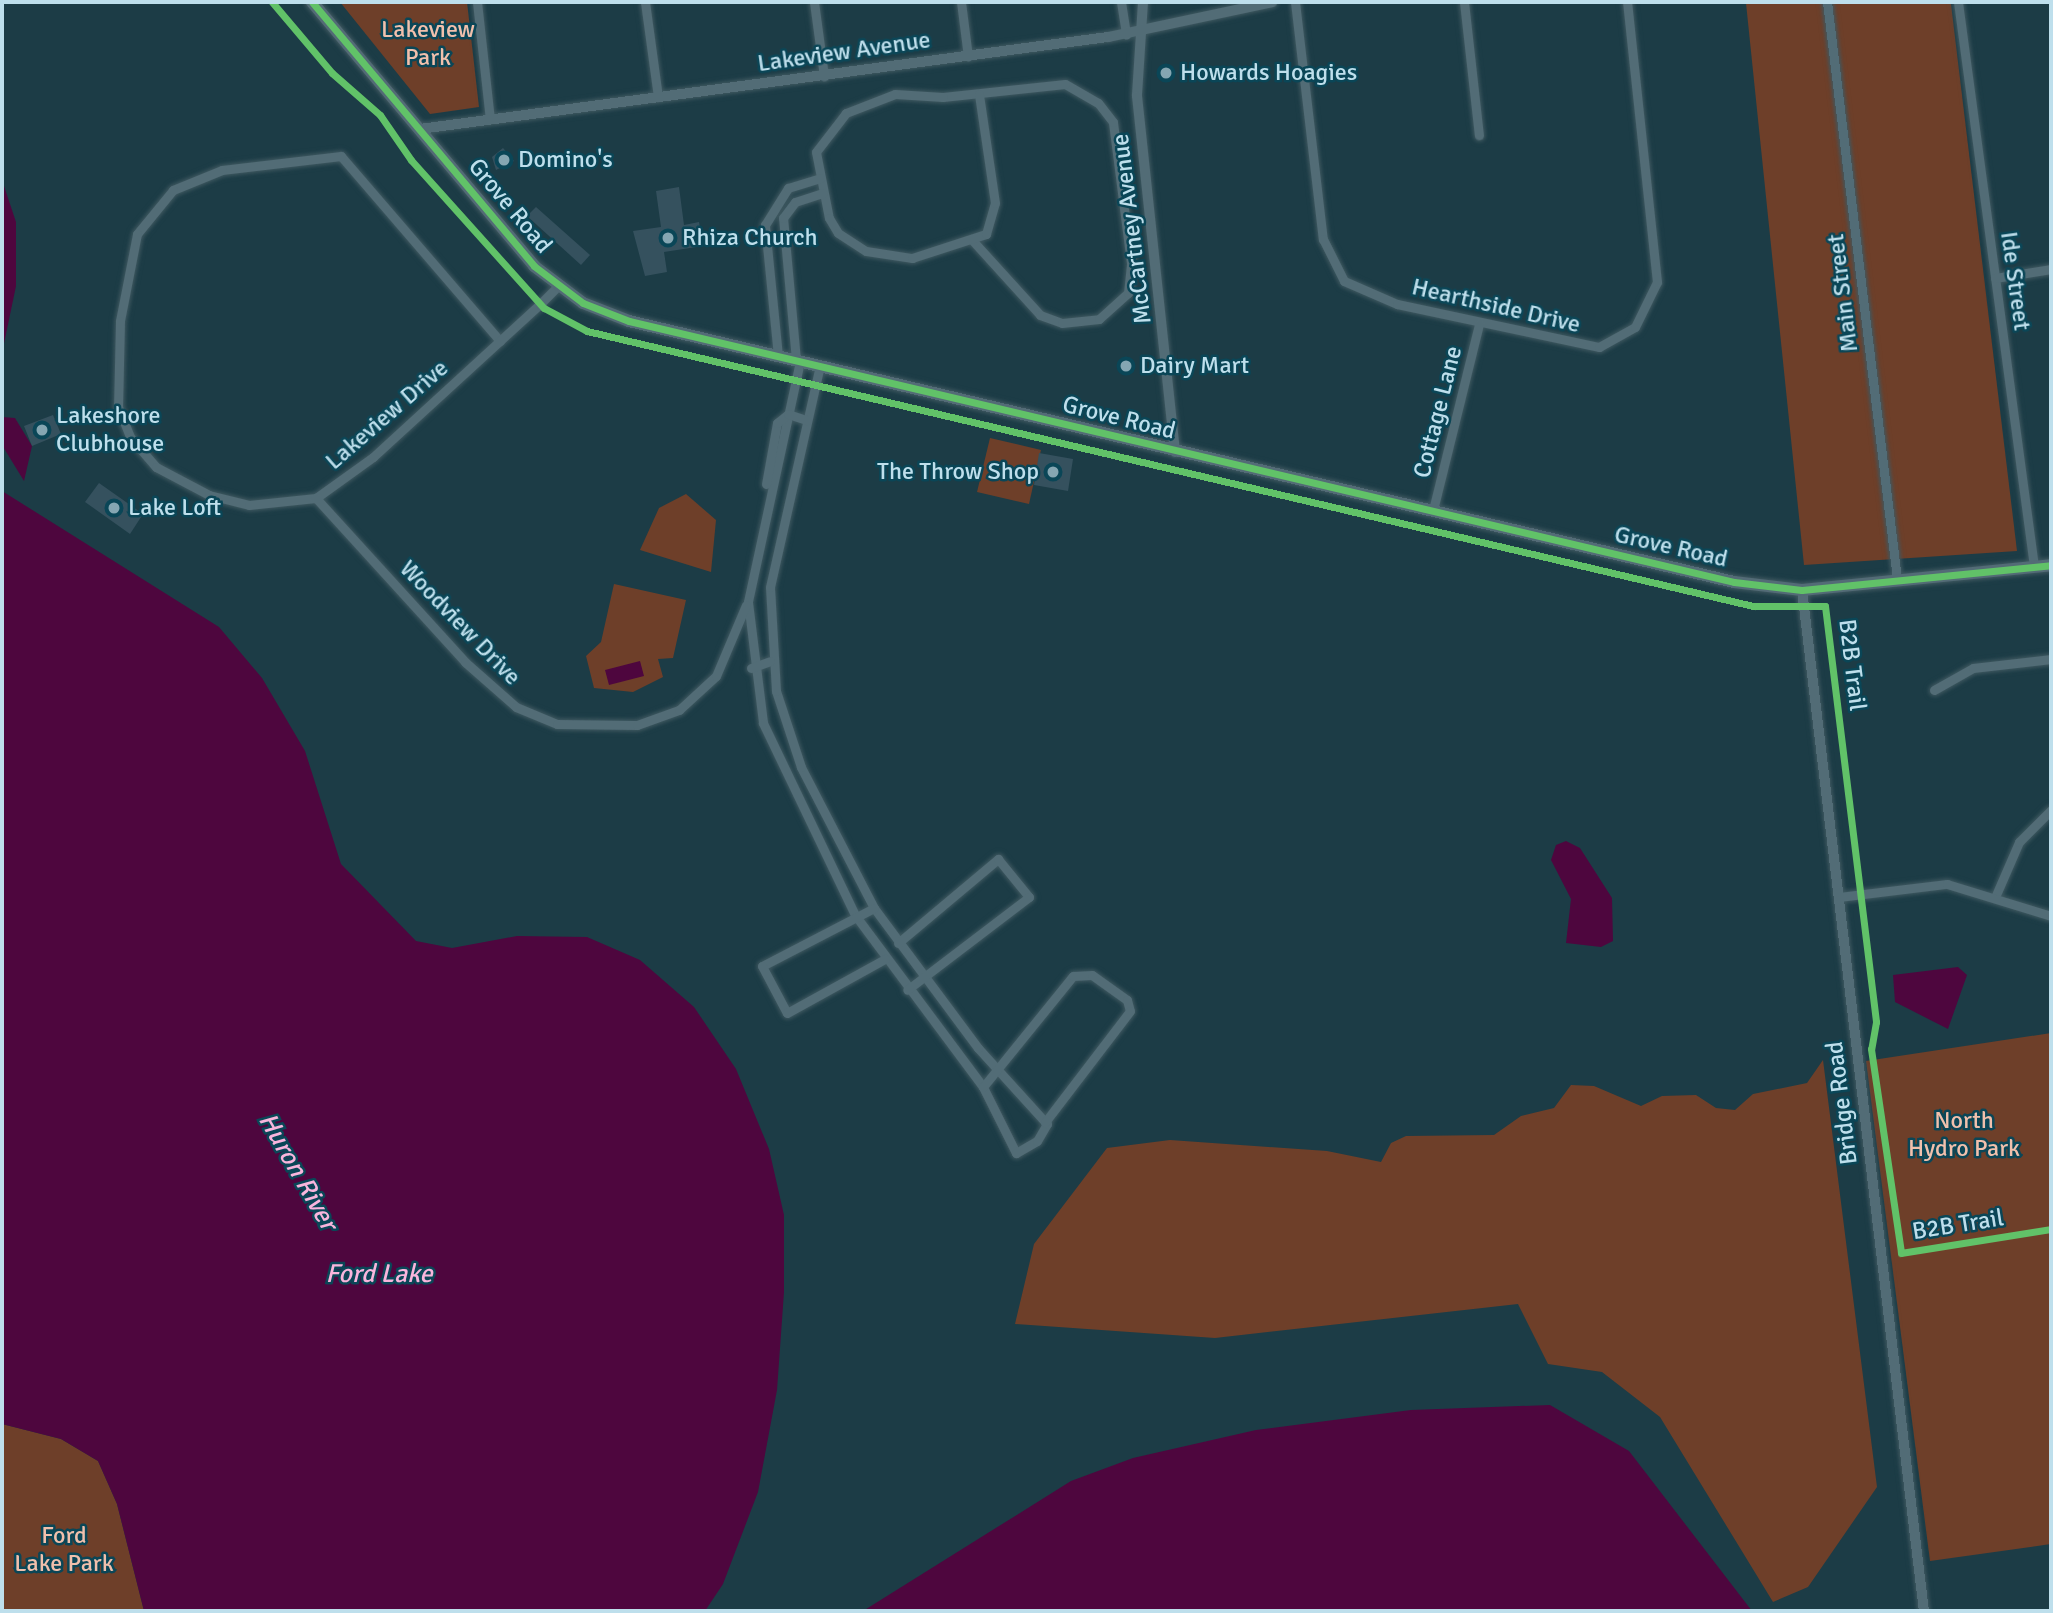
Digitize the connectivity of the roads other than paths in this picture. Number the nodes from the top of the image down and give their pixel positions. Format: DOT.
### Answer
graph roads {
  1 [pos="313,2"];
  2 [pos="477,2"];
  3 [pos="645,2"];
  4 [pos="814,2"];
  5 [pos="961,2"];
  6 [pos="1121,2"];
  7 [pos="1143,2"];
  8 [pos="1272,2"];
  9 [pos="1295,2"];
  10 [pos="1464,2"];
  11 [pos="1627,2"];
  12 [pos="1827,2"];
  13 [pos="1958,2"];
  14 [pos="1139,33"];
  15 [pos="1126,35"];
  16 [pos="968,57"];
  17 [pos="824,76"];
  18 [pos="979,94"];
  19 [pos="658,97"];
  20 [pos="490,119"];
  21 [pos="420,129"];
  22 [pos="1479,135"];
  23 [pos="820,178"];
  24 [pos="823,193"];
  25 [pos="973,241"];
  26 [pos="2051,269"];
  27 [pos="1995,278"];
  28 [pos="556,287"];
  29 [pos="1479,324"];
  30 [pos="500,341"];
  31 [pos="778,356"];
  32 [pos="798,361"];
  33 [pos="820,365"];
  34 [pos="788,414"];
  35 [pos="807,420"];
  36 [pos="1175,452"];
  37 [pos="773,482"];
  38 [pos="791,487"];
  39 [pos="316,498"];
  40 [pos="768,504"];
  41 [pos="1433,510"];
  42 [pos="756,564"];
  43 [pos="2051,565"];
  44 [pos="773,566"];
  45 [pos="2034,566"];
  46 [pos="1897,579"];
  47 [pos="1802,590"];
  48 [pos="748,601"];
  49 [pos="2051,659"];
  50 [pos="770,661"];
  51 [pos="751,668"];
  52 [pos="1934,690"];
  53 [pos="801,767"];
  54 [pos="783,774"];
  55 [pos="2051,810"];
  56 [pos="1996,895"];
  57 [pos="1839,897"];
  58 [pos="874,908"];
  59 [pos="855,915"];
  60 [pos="2051,916"];
  61 [pos="898,943"];
  62 [pos="885,959"];
  63 [pos="924,981"];
  64 [pos="907,990"];
  65 [pos="999,1073"];
  66 [pos="983,1087"];
  67 [pos="1045,1122"];
  68 [pos="1924,1611"];
  1 -- 21 [label="main road, Grove Road"];
  2 -- 20 [label="street"];
  3 -- 19 [label="street"];
  4 -- 17 [label="street"];
  5 -- 16 [label="street"];
  6 -- 15 [label="street"];
  7 -- 14 [label="street, McCartney Avenue"];
  8 -- 14 [label="street, Lakeview Avenue"];
  9 -- 29 [label="street, Hearthside Drive"];
  10 -- 22 [label="street"];
  11 -- 29 [label="street, Hearthside Drive"];
  12 -- 46 [label="street, Main Street"];
  13 -- 27 [label="street, Ide Street"];
  14 -- 15 [label="street, Lakeview Avenue"];
  14 -- 36 [label="street, McCartney Avenue"];
  15 -- 16 [label="street, Lakeview Avenue"];
  16 -- 17 [label="street, Lakeview Avenue"];
  17 -- 19 [label="street, Lakeview Avenue"];
  18 -- 23 [label="street"];
  18 -- 25 [label="street"];
  18 -- 25 [label="street"];
  19 -- 20 [label="street, Lakeview Avenue"];
  20 -- 21 [label="street, Lakeview Avenue"];
  21 -- 28 [label="main road, Grove Road"];
  23 -- 24 [label="street"];
  23 -- 31 [label="street"];
  24 -- 25 [label="street"];
  24 -- 32 [label="street"];
  26 -- 27 [label="street"];
  27 -- 45 [label="street, Ide Street"];
  28 -- 30 [label="street"];
  28 -- 31 [label="main road, Grove Road"];
  29 -- 41 [label="street, Cottage Lane"];
  30 -- 39 [label="street, Lakeview Drive"];
  30 -- 39 [label="street, Lakeview Drive"];
  31 -- 32 [label="main road, Grove Road"];
  32 -- 33 [label="main road, Grove Road"];
  32 -- 34 [label="street"];
  33 -- 35 [label="street"];
  33 -- 36 [label="main road, Grove Road"];
  34 -- 35 [label="street"];
  34 -- 37 [label="street"];
  34 -- 40 [label="street"];
  35 -- 38 [label="street"];
  36 -- 41 [label="main road, Grove Road"];
  37 -- 38 [label="street"];
  37 -- 40 [label="street"];
  38 -- 44 [label="street"];
  39 -- 48 [label="street, Woodview Drive"];
  40 -- 42 [label="street"];
  41 -- 47 [label="main road, Grove Road"];
  42 -- 44 [label="street"];
  42 -- 48 [label="street"];
  43 -- 45 [label="main road, Grove Road"];
  44 -- 50 [label="street"];
  45 -- 46 [label="main road, Grove Road"];
  46 -- 47 [label="main road, Grove Road"];
  47 -- 57 [label="street, Bridge Road"];
  48 -- 51 [label="street"];
  49 -- 52 [label="street"];
  50 -- 51 [label="street"];
  50 -- 53 [label="street"];
  51 -- 54 [label="street"];
  53 -- 54 [label="street"];
  53 -- 58 [label="street"];
  54 -- 59 [label="street"];
  55 -- 56 [label="street"];
  56 -- 57 [label="street"];
  56 -- 60 [label="street"];
  57 -- 68 [label="street, Bridge Road"];
  58 -- 59 [label="street"];
  58 -- 61 [label="street"];
  59 -- 62 [label="street"];
  59 -- 62 [label="street"];
  61 -- 63 [label="street"];
  61 -- 63 [label="street"];
  62 -- 64 [label="street"];
  63 -- 64 [label="street"];
  63 -- 65 [label="street"];
  64 -- 66 [label="street"];
  65 -- 66 [label="street"];
  65 -- 67 [label="street"];
  65 -- 67 [label="street"];
  66 -- 67 [label="street"];
}
